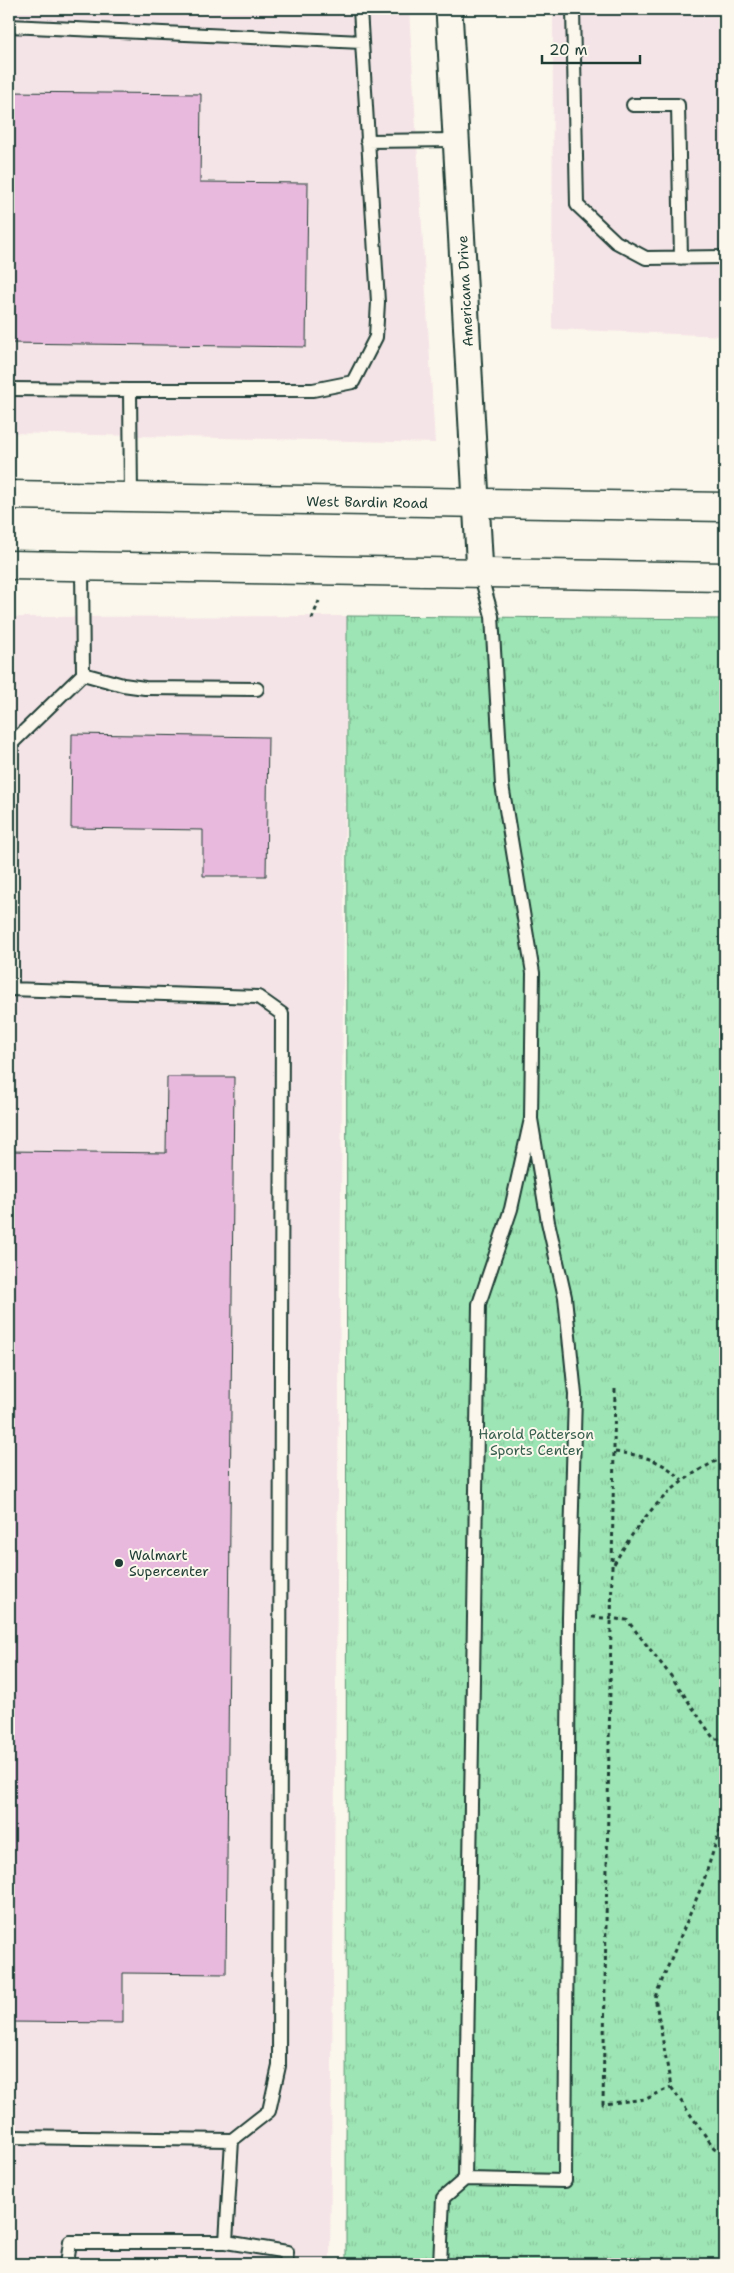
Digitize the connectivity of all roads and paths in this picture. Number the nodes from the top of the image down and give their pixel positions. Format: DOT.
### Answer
graph roads {
  1 [pos="360,9"];
  2 [pos="449,9"];
  3 [pos="573,9"];
  4 [pos="9,26"];
  5 [pos="362,42"];
  6 [pos="633,105"];
  7 [pos="456,140"];
  8 [pos="367,141"];
  9 [pos="725,257"];
  10 [pos="681,258"];
  11 [pos="9,389"];
  12 [pos="130,390"];
  13 [pos="9,495"];
  14 [pos="131,497"];
  15 [pos="477,504"];
  16 [pos="725,507"];
  17 [pos="9,565"];
  18 [pos="82,566"];
  19 [pos="480,573"];
  20 [pos="725,577"];
  21 [pos="319,600"];
  22 [pos="312,619"];
  23 [pos="83,674"];
  24 [pos="257,689"];
  25 [pos="11,989"];
  26 [pos="531,1119"];
  27 [pos="615,1389"];
  28 [pos="615,1452"];
  29 [pos="725,1457"];
  30 [pos="682,1480"];
  31 [pos="613,1565"];
  32 [pos="612,1617"];
  33 [pos="569,1618"];
  34 [pos="725,1738"];
  35 [pos="725,1814"];
  36 [pos="671,2087"];
  37 [pos="9,2137"];
  38 [pos="232,2140"];
  39 [pos="725,2153"];
  40 [pos="465,2179"];
  41 [pos="226,2242"];
  42 [pos="67,2264"];
  43 [pos="286,2264"];
  44 [pos="440,2264"];
  1 -- 5 [label="lane"];
  2 -- 7 [label="street, Americana Drive"];
  3 -- 10 [label="lane"];
  4 -- 5 [label="lane"];
  5 -- 8 [label="lane"];
  6 -- 10 [label="lane"];
  7 -- 8 [label="lane"];
  7 -- 15 [label="street, Americana Drive"];
  8 -- 12 [label="lane"];
  9 -- 10 [label="lane"];
  11 -- 12 [label="lane"];
  12 -- 14 [label="lane"];
  13 -- 14 [label="main road, West Bardin Road"];
  14 -- 15 [label="main road, West Bardin Road"];
  15 -- 16 [label="main road, West Bardin Road"];
  15 -- 19 [label="street, Americana Drive"];
  17 -- 18 [label="main road"];
  18 -- 19 [label="main road"];
  18 -- 23 [label="lane"];
  19 -- 20 [label="main road"];
  19 -- 26 [label="lane"];
  21 -- 22 [label="path"];
  23 -- 24 [label="lane"];
  23 -- 25 [label="lane"];
  25 -- 38 [label="lane"];
  26 -- 33 [label="lane"];
  26 -- 40 [label="lane"];
  27 -- 28 [label="path"];
  28 -- 30 [label="path"];
  28 -- 31 [label="path"];
  29 -- 30 [label="path"];
  30 -- 31 [label="path"];
  31 -- 32 [label="path"];
  32 -- 33 [label="path"];
  32 -- 34 [label="path"];
  32 -- 36 [label="path"];
  33 -- 40 [label="lane"];
  35 -- 36 [label="path"];
  36 -- 39 [label="path"];
  37 -- 38 [label="lane"];
  38 -- 41 [label="lane"];
  40 -- 44 [label="lane"];
  41 -- 42 [label="lane"];
  41 -- 43 [label="lane"];
}
